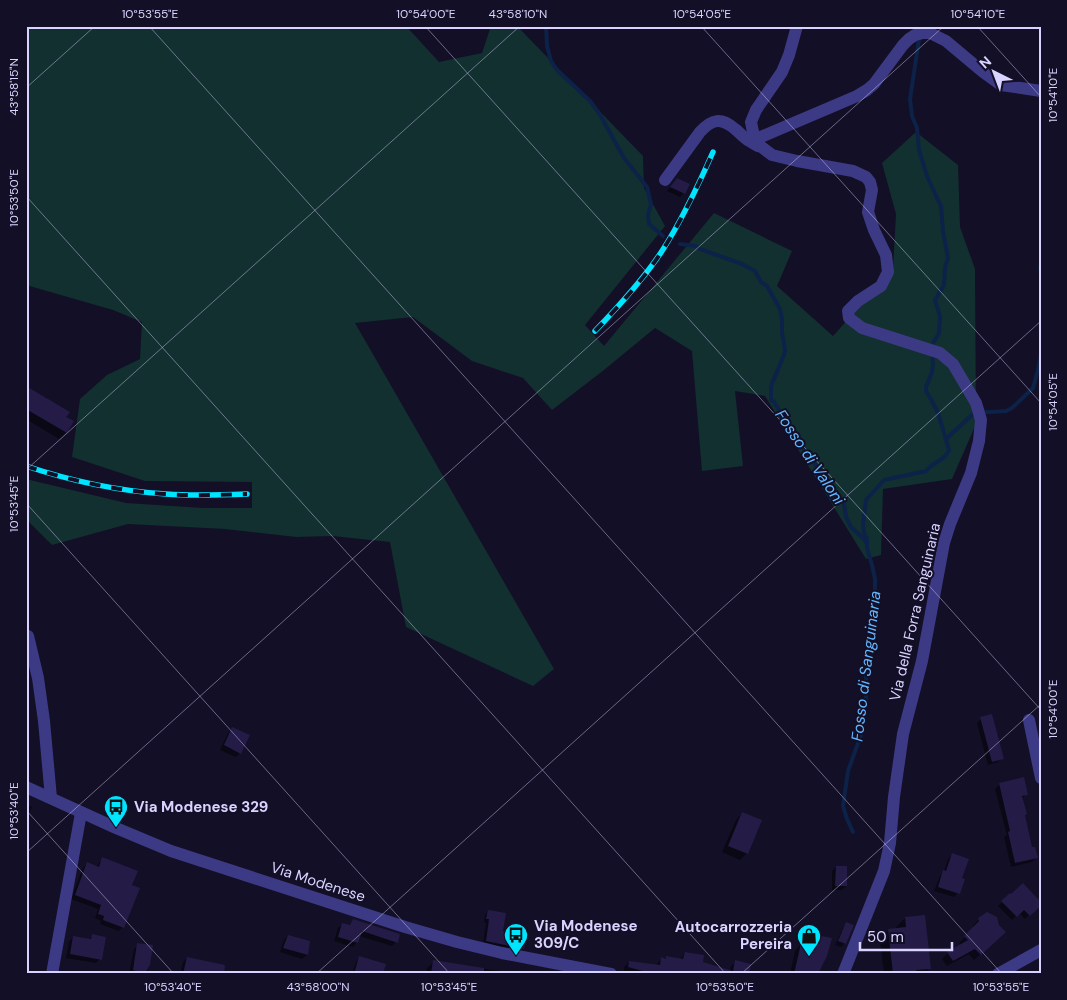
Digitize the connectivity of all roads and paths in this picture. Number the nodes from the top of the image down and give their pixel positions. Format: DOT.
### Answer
graph roads {
  1 [pos="796,26"];
  2 [pos="1041,90"];
  3 [pos="757,142"];
  4 [pos="665,180"];
  5 [pos="26,635"];
  6 [pos="1029,720"];
  7 [pos="1041,778"];
  8 [pos="26,787"];
  9 [pos="51,798"];
  10 [pos="81,813"];
  11 [pos="1041,950"];
  12 [pos="52,974"];
  13 [pos="611,974"];
  14 [pos="843,974"];
  15 [pos="998,974"];
  1 -- 3 [label="street"];
  2 -- 3 [label="street"];
  3 -- 4 [label="street"];
  3 -- 14 [label="street, Via della Forra Sanguinaria"];
  5 -- 9 [label="street"];
  6 -- 7 [label="street"];
  8 -- 9 [label="street, Via Modenese"];
  9 -- 10 [label="street, Via Modenese"];
  10 -- 12 [label="street"];
  10 -- 13 [label="street, Via Modenese"];
  11 -- 15 [label="street"];
}
